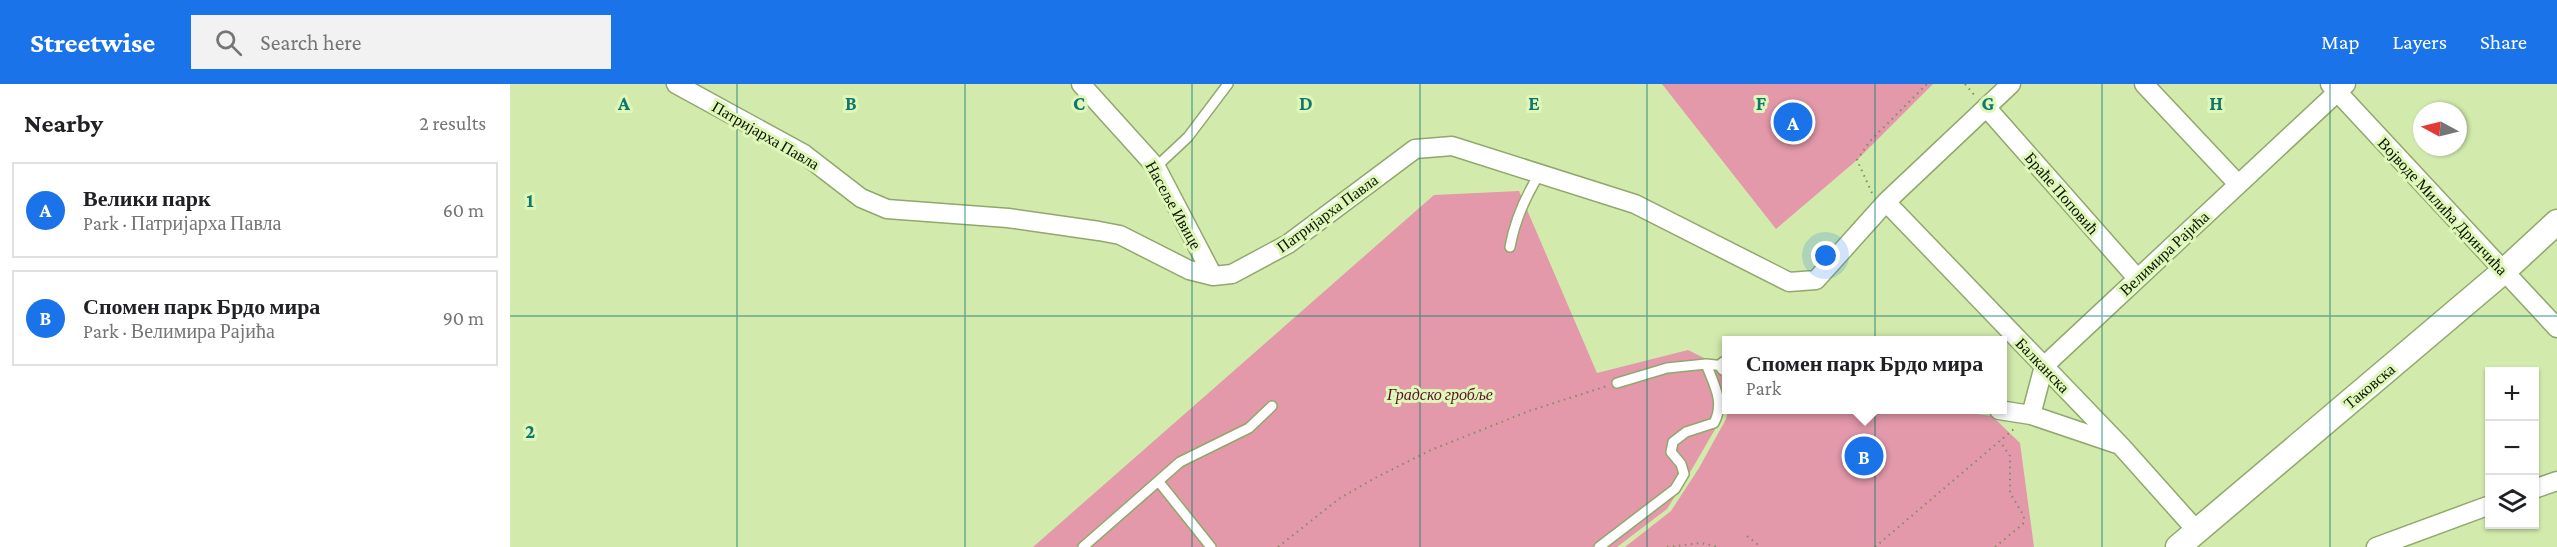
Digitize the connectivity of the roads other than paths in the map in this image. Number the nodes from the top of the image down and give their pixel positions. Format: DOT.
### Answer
graph roads {
  1 [pos="676,84"];
  2 [pos="1081,84"];
  3 [pos="1228,84"];
  4 [pos="2011,84"];
  5 [pos="2144,84"];
  6 [pos="2338,87"];
  7 [pos="1986,107"];
  8 [pos="1156,167"];
  9 [pos="1540,173"];
  10 [pos="2238,184"];
  11 [pos="1883,206"];
  12 [pos="2557,222"];
  13 [pos="1510,247"];
  14 [pos="2504,271"];
  15 [pos="1213,276"];
  16 [pos="2138,278"];
  17 [pos="2557,328"];
  18 [pos="1706,364"];
  19 [pos="1722,366"];
  20 [pos="2044,366"];
  21 [pos="1617,383"];
  22 [pos="1272,406"];
  23 [pos="2007,411"];
  24 [pos="2031,415"];
  25 [pos="2121,446"];
  26 [pos="2557,481"];
  27 [pos="1159,482"];
  28 [pos="2539,488"];
  29 [pos="2485,508"];
  30 [pos="2197,531"];
  31 [pos="1083,547"];
  32 [pos="1211,547"];
  33 [pos="1599,547"];
  34 [pos="2178,547"];
  35 [pos="2376,547"];
  1 -- 15 [label="street, Патријарха Павла"];
  2 -- 8 [label="street, Насеље Ивице"];
  3 -- 8 [label="lane"];
  4 -- 7 [label="street, Патријарха Павла"];
  5 -- 10 [label="street"];
  6 -- 10 [label="street, Велимира Рајића"];
  6 -- 14 [label="street, Војводе Милића Дринчића"];
  7 -- 11 [label="street, Патријарха Павла"];
  7 -- 16 [label="street, Браће Поповић"];
  8 -- 15 [label="street, Насеље Ивице"];
  9 -- 11 [label="street, Патријарха Павла"];
  9 -- 13 [label="lane"];
  9 -- 15 [label="street, Патријарха Павла"];
  10 -- 16 [label="street, Велимира Рајића"];
  11 -- 20 [label="street, Балканска"];
  12 -- 14 [label="street, Таковска"];
  14 -- 17 [label="street, Војводе Милића Дринчића"];
  14 -- 30 [label="street, Таковска"];
  16 -- 20 [label="street, Велимира Рајића"];
  18 -- 19 [label="lane"];
  18 -- 21 [label="lane"];
  18 -- 33 [label="lane"];
  20 -- 24 [label="street"];
  20 -- 25 [label="street, Балканска"];
  22 -- 27 [label="lane"];
  23 -- 24 [label="street"];
  24 -- 25 [label="street"];
  25 -- 30 [label="street, Балканска"];
  26 -- 28 [label="street"];
  27 -- 31 [label="lane"];
  27 -- 32 [label="lane"];
  29 -- 35 [label="street"];
  30 -- 34 [label="street, Таковска"];
}
